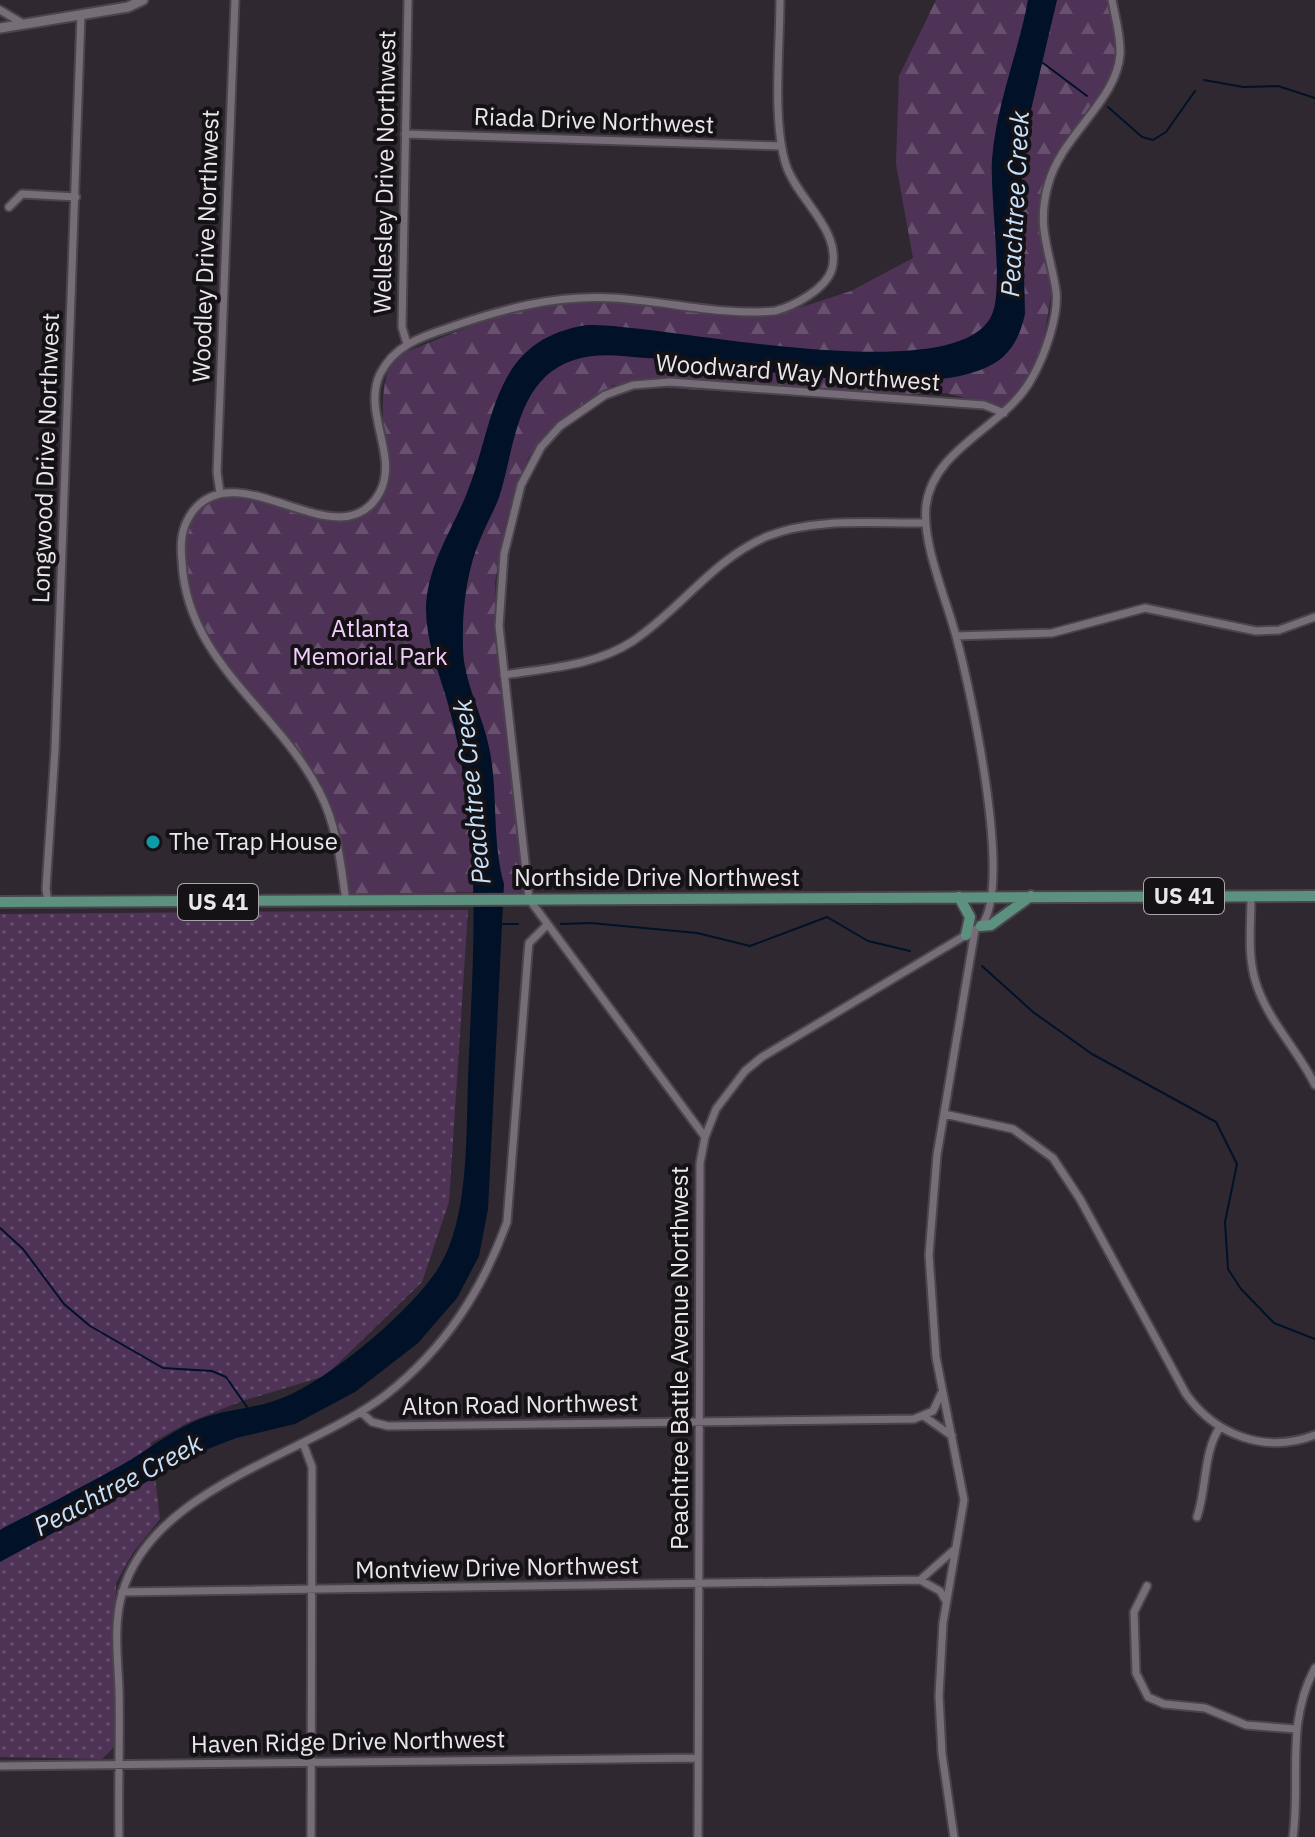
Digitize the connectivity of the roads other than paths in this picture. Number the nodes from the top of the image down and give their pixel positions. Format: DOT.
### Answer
graph roads {
  1 [pos="143,0"];
  2 [pos="235,0"];
  3 [pos="408,0"];
  4 [pos="780,0"];
  5 [pos="1112,0"];
  6 [pos="0,10"];
  7 [pos="81,15"];
  8 [pos="24,24"];
  9 [pos="0,28"];
  10 [pos="405,134"];
  11 [pos="781,146"];
  12 [pos="76,197"];
  13 [pos="9,207"];
  14 [pos="407,344"];
  15 [pos="1004,413"];
  16 [pos="220,493"];
  17 [pos="926,523"];
  18 [pos="1315,617"];
  19 [pos="956,636"];
  20 [pos="504,675"];
  21 [pos="993,896"];
  22 [pos="1031,896"];
  23 [pos="1315,896"];
  24 [pos="959,897"];
  25 [pos="1251,897"];
  26 [pos="529,899"];
  27 [pos="0,902"];
  28 [pos="48,902"];
  29 [pos="346,902"];
  30 [pos="547,925"];
  31 [pos="974,930"];
  32 [pos="1315,1085"];
  33 [pos="944,1114"];
  34 [pos="705,1137"];
  35 [pos="942,1392"];
  36 [pos="361,1412"];
  37 [pos="925,1417"];
  38 [pos="699,1423"];
  39 [pos="1220,1427"];
  40 [pos="1315,1435"];
  41 [pos="952,1436"];
  42 [pos="303,1443"];
  43 [pos="1197,1517"];
  44 [pos="957,1547"];
  45 [pos="920,1580"];
  46 [pos="698,1585"];
  47 [pos="1147,1586"];
  48 [pos="312,1590"];
  49 [pos="122,1592"];
  50 [pos="946,1601"];
  51 [pos="1315,1668"];
  52 [pos="1295,1729"];
  53 [pos="697,1758"];
  54 [pos="311,1762"];
  55 [pos="119,1764"];
  56 [pos="0,1766"];
  57 [pos="119,1837"];
  58 [pos="311,1837"];
  59 [pos="698,1837"];
  60 [pos="954,1837"];
  61 [pos="1293,1837"];
  1 -- 7 [label="main road"];
  2 -- 16 [label="street, Woodley Drive Northwest"];
  3 -- 10 [label="street, Wellesley Drive Northwest"];
  4 -- 11 [label="street"];
  5 -- 15 [label="street"];
  6 -- 8 [label="street"];
  7 -- 8 [label="main road"];
  7 -- 12 [label="street, Longwood Drive Northwest"];
  8 -- 9 [label="main road"];
  10 -- 11 [label="street, Riada Drive Northwest"];
  10 -- 14 [label="street, Wellesley Drive Northwest"];
  11 -- 14 [label="street"];
  12 -- 13 [label="street"];
  12 -- 28 [label="street, Longwood Drive Northwest"];
  14 -- 16 [label="street"];
  15 -- 17 [label="street"];
  15 -- 20 [label="street, Woodward Way Northwest"];
  16 -- 29 [label="street"];
  17 -- 19 [label="street"];
  17 -- 20 [label="street"];
  18 -- 19 [label="street"];
  19 -- 21 [label="street"];
  20 -- 26 [label="street, Woodward Way Northwest"];
  21 -- 22 [label="main road, Northside Drive Northwest / US 41"];
  21 -- 24 [label="main road, Northside Drive Northwest / US 41"];
  21 -- 31 [label="street"];
  22 -- 25 [label="main road, Northside Drive Northwest / US 41"];
  22 -- 31 [label="main road"];
  23 -- 25 [label="main road, Northside Drive Northwest / US 41"];
  24 -- 26 [label="main road, Northside Drive Northwest / US 41"];
  24 -- 31 [label="main road"];
  25 -- 32 [label="street"];
  26 -- 29 [label="main road, Northside Drive Northwest / US 41"];
  26 -- 30 [label="street"];
  27 -- 28 [label="main road, Northside Drive Northwest / US 41"];
  28 -- 29 [label="main road, Northside Drive Northwest / US 41"];
  30 -- 34 [label="street"];
  30 -- 36 [label="street"];
  31 -- 33 [label="street"];
  31 -- 34 [label="street, Peachtree Battle Avenue Northwest"];
  33 -- 35 [label="street"];
  33 -- 39 [label="street"];
  34 -- 38 [label="street, Peachtree Battle Avenue Northwest"];
  35 -- 37 [label="street"];
  35 -- 41 [label="street"];
  36 -- 38 [label="street, Alton Road Northwest"];
  36 -- 42 [label="street"];
  37 -- 38 [label="street, Alton Road Northwest"];
  37 -- 41 [label="street"];
  38 -- 46 [label="street, Peachtree Battle Avenue Northwest"];
  39 -- 40 [label="street"];
  39 -- 43 [label="street"];
  41 -- 44 [label="street"];
  42 -- 48 [label="street"];
  42 -- 49 [label="street"];
  44 -- 45 [label="street"];
  44 -- 50 [label="street"];
  45 -- 46 [label="street, Montview Drive Northwest"];
  45 -- 50 [label="street"];
  46 -- 48 [label="street, Montview Drive Northwest"];
  46 -- 53 [label="street, Peachtree Battle Avenue Northwest"];
  47 -- 52 [label="street"];
  48 -- 49 [label="street, Montview Drive Northwest"];
  48 -- 54 [label="street"];
  49 -- 55 [label="street"];
  50 -- 60 [label="street"];
  51 -- 52 [label="street"];
  52 -- 61 [label="street"];
  53 -- 54 [label="street, Haven Ridge Drive Northwest"];
  53 -- 59 [label="street, Peachtree Battle Avenue Northwest"];
  54 -- 55 [label="street, Haven Ridge Drive Northwest"];
  54 -- 58 [label="street"];
  55 -- 56 [label="street, Haven Ridge Drive Northwest"];
  55 -- 57 [label="street"];
}
